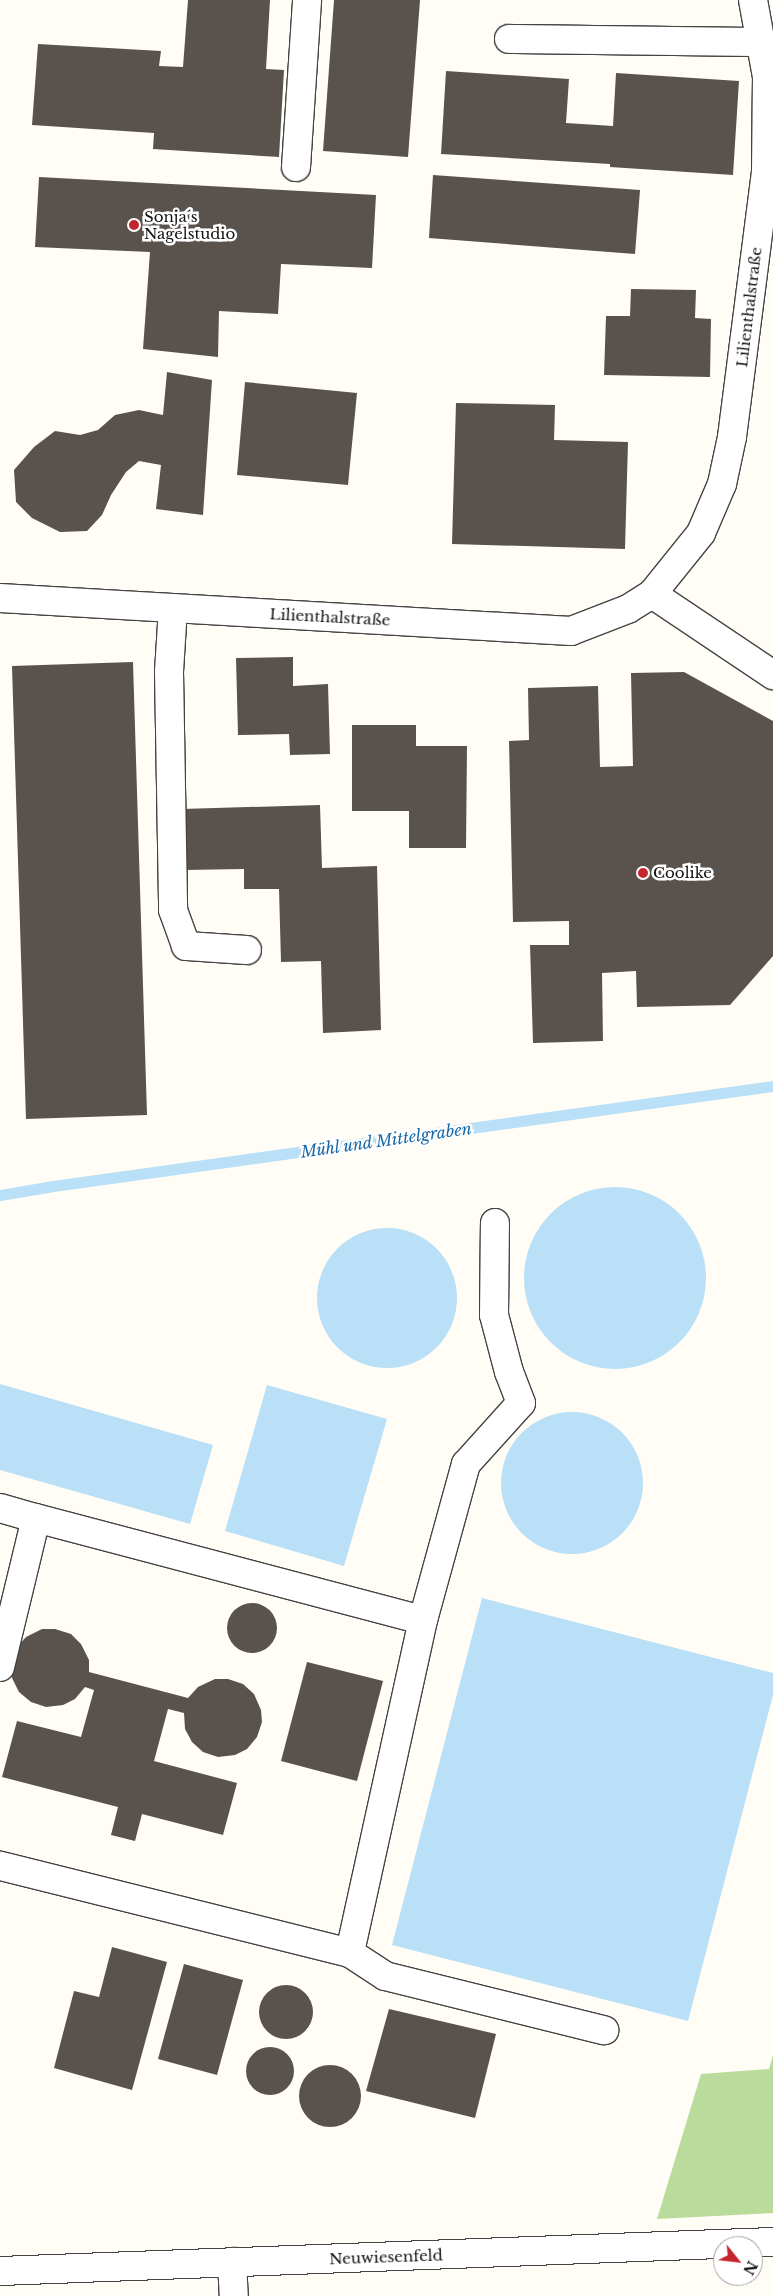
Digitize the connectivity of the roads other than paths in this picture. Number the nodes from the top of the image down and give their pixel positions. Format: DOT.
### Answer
graph roads {
  1 [pos="307,0"];
  2 [pos="753,0"];
  3 [pos="509,39"];
  4 [pos="760,42"];
  5 [pos="296,167"];
  6 [pos="652,594"];
  7 [pos="0,598"];
  8 [pos="173,608"];
  9 [pos="773,675"];
  10 [pos="248,950"];
  11 [pos="495,1223"];
  12 [pos="0,1508"];
  13 [pos="36,1518"];
  14 [pos="423,1620"];
  15 [pos="0,1667"];
  16 [pos="0,1866"];
  17 [pos="350,1953"];
  18 [pos="604,2030"];
  19 [pos="773,2242"];
  20 [pos="232,2262"];
  21 [pos="0,2271"];
  22 [pos="234,2296"];
  1 -- 5 [label="street"];
  2 -- 4 [label="street, Lilienthalstraße"];
  3 -- 4 [label="street"];
  4 -- 6 [label="street, Lilienthalstraße"];
  6 -- 8 [label="street, Lilienthalstraße"];
  6 -- 9 [label="street"];
  7 -- 8 [label="street, Lilienthalstraße"];
  8 -- 10 [label="street"];
  11 -- 14 [label="street"];
  12 -- 13 [label="street"];
  13 -- 14 [label="street"];
  13 -- 15 [label="street"];
  14 -- 17 [label="street"];
  16 -- 17 [label="street"];
  17 -- 18 [label="street"];
  19 -- 20 [label="street, Neuwiesenfeld"];
  20 -- 21 [label="street, Neuwiesenfeld"];
  20 -- 22 [label="street"];
}
